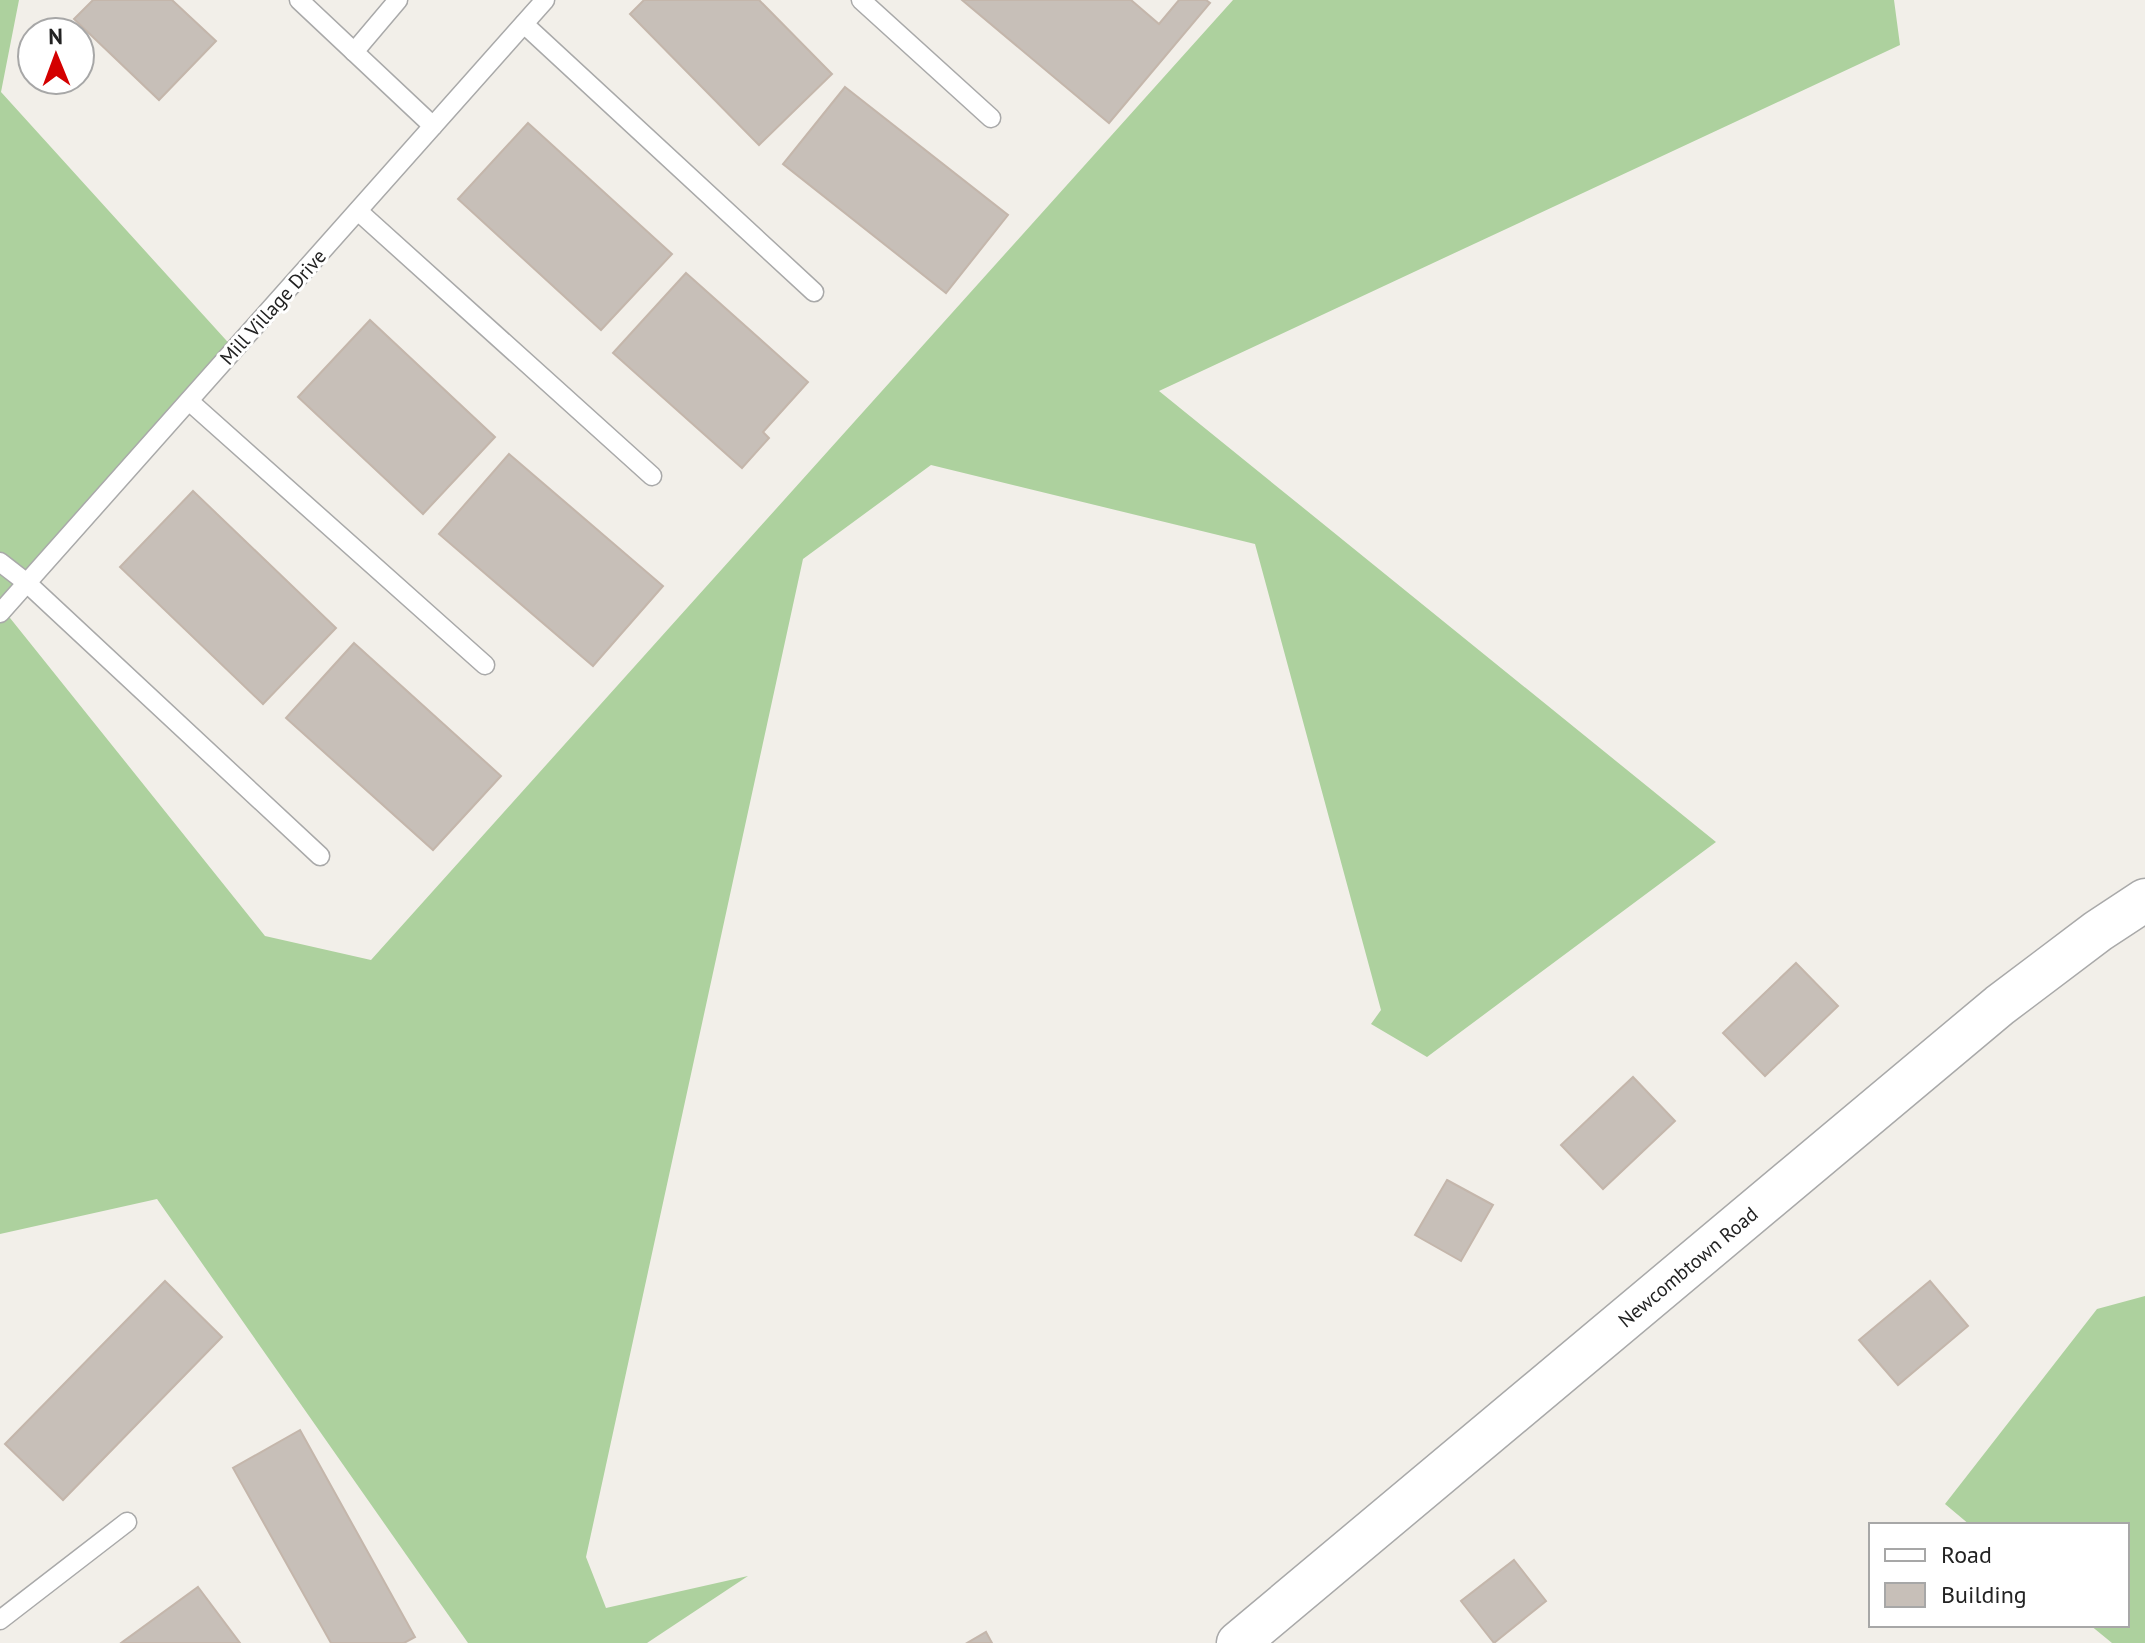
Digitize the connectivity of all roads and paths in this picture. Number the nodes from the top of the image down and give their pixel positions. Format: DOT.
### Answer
graph roads {
  1 [pos="299,0"];
  2 [pos="398,0"];
  3 [pos="545,0"];
  4 [pos="861,0"];
  5 [pos="524,24"];
  6 [pos="354,52"];
  7 [pos="991,118"];
  8 [pos="433,126"];
  9 [pos="358,211"];
  10 [pos="814,292"];
  11 [pos="189,401"];
  12 [pos="652,476"];
  13 [pos="0,562"];
  14 [pos="27,583"];
  15 [pos="0,613"];
  16 [pos="485,665"];
  17 [pos="320,856"];
  18 [pos="2145,900"];
  19 [pos="127,1522"];
  20 [pos="0,1620"];
  21 [pos="1238,1643"];
  1 -- 6 [label="lane"];
  2 -- 6 [label="lane"];
  3 -- 5 [label="lane, Mill Village Drive"];
  4 -- 7 [label="lane"];
  5 -- 8 [label="lane, Mill Village Drive"];
  5 -- 10 [label="lane"];
  6 -- 8 [label="lane"];
  8 -- 9 [label="lane, Mill Village Drive"];
  9 -- 11 [label="lane, Mill Village Drive"];
  9 -- 12 [label="lane"];
  11 -- 14 [label="lane, Mill Village Drive"];
  11 -- 16 [label="lane"];
  13 -- 14 [label="lane"];
  14 -- 15 [label="lane, Mill Village Drive"];
  14 -- 17 [label="lane"];
  18 -- 21 [label="street, Newcombtown Road"];
  19 -- 20 [label="lane"];
}
